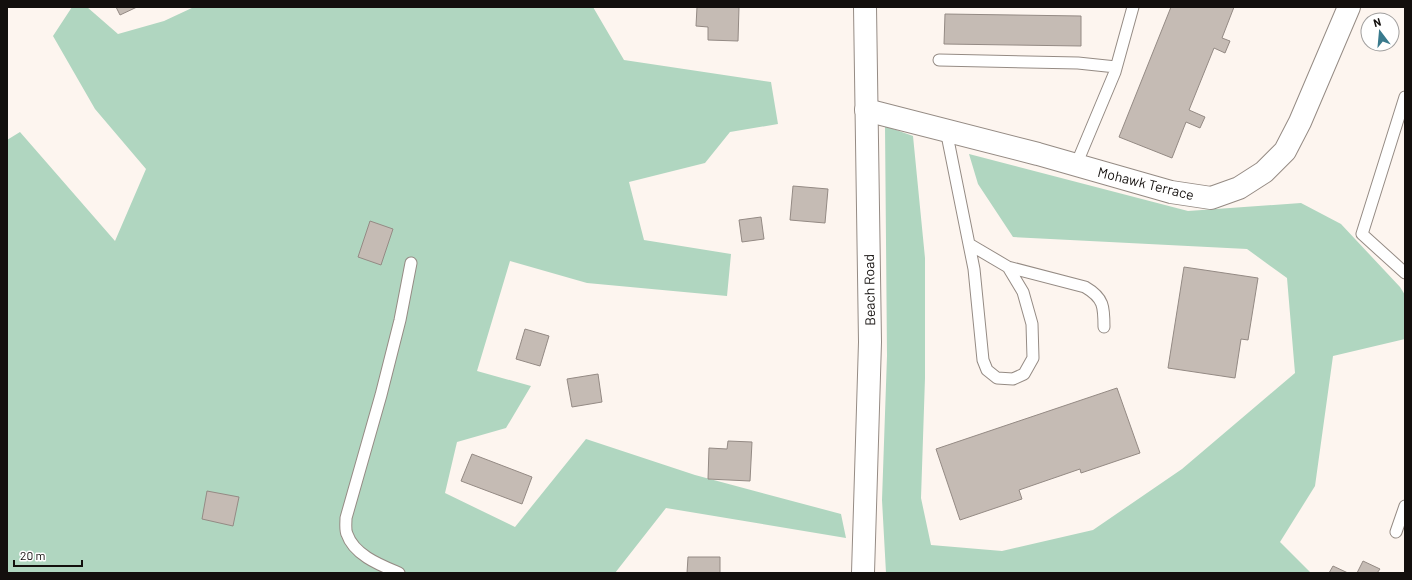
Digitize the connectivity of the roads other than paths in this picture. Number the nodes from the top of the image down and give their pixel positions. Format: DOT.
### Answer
graph roads {
  1 [pos="865,7"];
  2 [pos="1133,7"];
  3 [pos="1348,7"];
  4 [pos="939,60"];
  5 [pos="1116,67"];
  6 [pos="1405,97"];
  7 [pos="866,110"];
  8 [pos="946,130"];
  9 [pos="1076,165"];
  10 [pos="969,244"];
  11 [pos="411,263"];
  12 [pos="1008,267"];
  13 [pos="1405,273"];
  14 [pos="1104,327"];
  15 [pos="1405,506"];
  16 [pos="1396,532"];
  17 [pos="399,573"];
  18 [pos="863,573"];
  1 -- 7 [label="street, Beach Road"];
  2 -- 5 [label="lane"];
  3 -- 9 [label="street, Mohawk Terrace"];
  4 -- 5 [label="lane"];
  5 -- 9 [label="lane"];
  6 -- 13 [label="lane"];
  7 -- 8 [label="street, Mohawk Terrace"];
  7 -- 18 [label="street, Beach Road"];
  8 -- 9 [label="street, Mohawk Terrace"];
  8 -- 10 [label="lane"];
  10 -- 12 [label="lane"];
  10 -- 12 [label="lane"];
  11 -- 17 [label="lane"];
  12 -- 14 [label="lane"];
  15 -- 16 [label="lane"];
}
